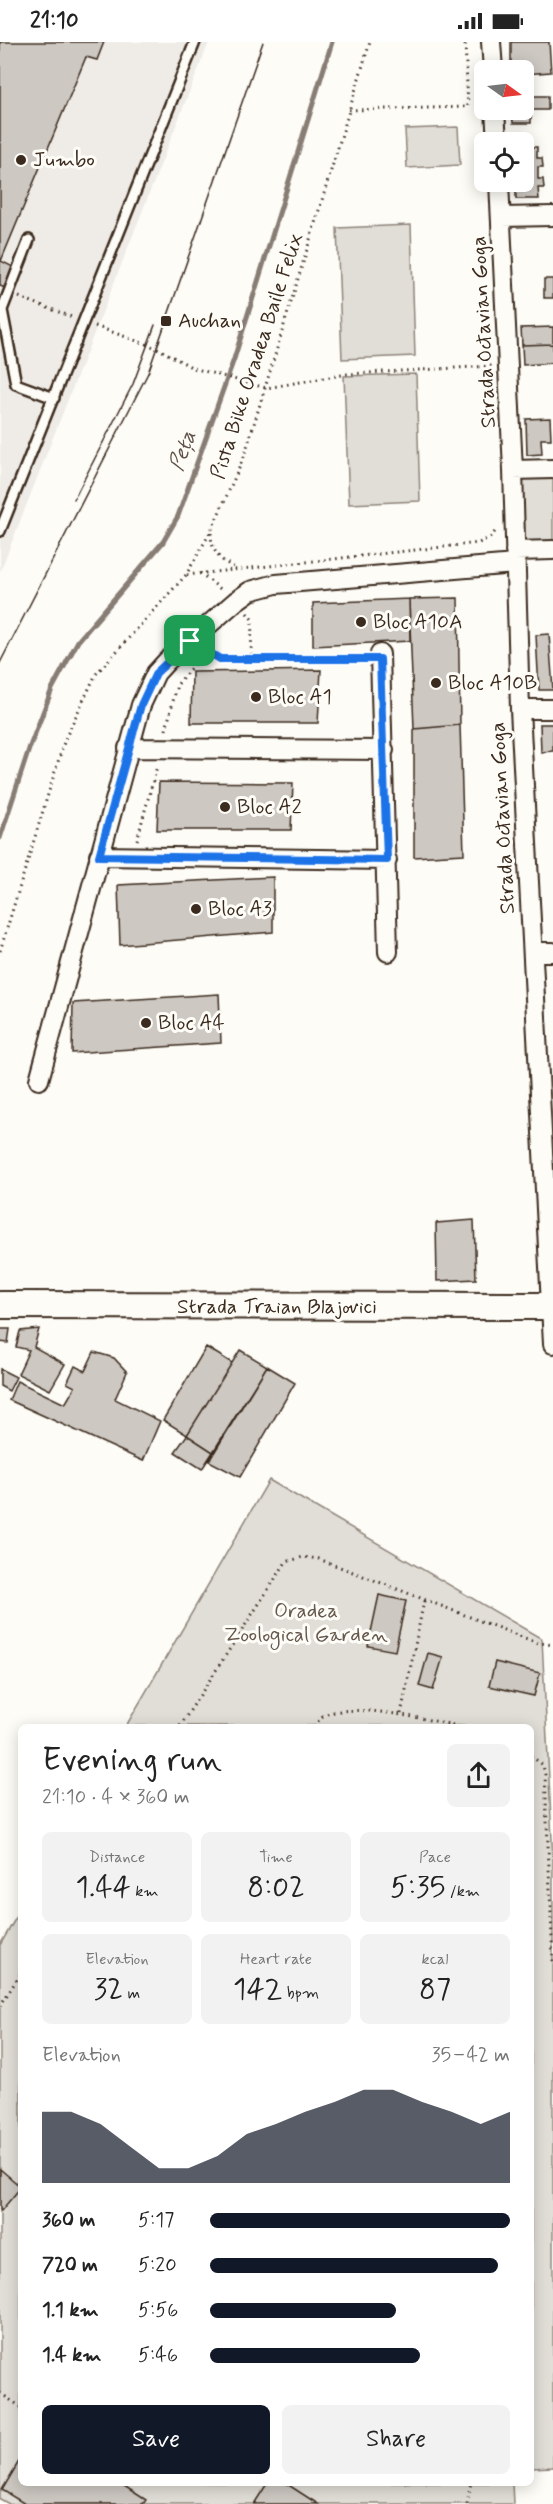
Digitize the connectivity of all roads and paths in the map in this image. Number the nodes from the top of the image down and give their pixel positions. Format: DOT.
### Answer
graph roads {
  1 [pos="195,42"];
  2 [pos="370,42"];
  3 [pos="465,42"];
  4 [pos="491,42"];
  5 [pos="492,60"];
  6 [pos="349,110"];
  7 [pos="501,192"];
  8 [pos="553,216"];
  9 [pos="502,217"];
  10 [pos="29,240"];
  11 [pos="9,293"];
  12 [pos="1,310"];
  13 [pos="83,322"];
  14 [pos="508,366"];
  15 [pos="266,388"];
  16 [pos="54,398"];
  17 [pos="553,469"];
  18 [pos="513,470"];
  19 [pos="498,523"];
  20 [pos="0,531"];
  21 [pos="211,531"];
  22 [pos="553,550"];
  23 [pos="515,557"];
  24 [pos="238,568"];
  25 [pos="186,575"];
  26 [pos="190,641"];
  27 [pos="380,657"];
  28 [pos="520,709"];
  29 [pos="553,709"];
  30 [pos="128,748"];
  31 [pos="384,750"];
  32 [pos="99,856"];
  33 [pos="387,860"];
  34 [pos="0,951"];
  35 [pos="388,952"];
  36 [pos="533,952"];
  37 [pos="553,952"];
  38 [pos="39,1080"];
  39 [pos="0,1305"];
  40 [pos="552,1306"];
  41 [pos="553,1344"];
  42 [pos="424,1601"];
  43 [pos="553,1644"];
  44 [pos="401,1714"];
  45 [pos="181,1724"];
  46 [pos="316,1724"];
  47 [pos="448,1724"];
  48 [pos="534,1758"];
  49 [pos="553,1961"];
  50 [pos="18,1978"];
  51 [pos="0,2006"];
  52 [pos="0,2393"];
  53 [pos="18,2405"];
  54 [pos="470,2486"];
  55 [pos="466,2504"];
  1 -- 13 [label="lane"];
  2 -- 6 [label="path, Pista Bike Oradea Baile Felix"];
  3 -- 6 [label="path"];
  4 -- 5 [label="street"];
  6 -- 15 [label="path, Pista Bike Oradea Baile Felix"];
  7 -- 9 [label="street, Strada Octavian Goga"];
  8 -- 9 [label="street"];
  9 -- 14 [label="street, Strada Octavian Goga"];
  10 -- 11 [label="lane"];
  11 -- 12 [label="lane"];
  11 -- 13 [label="path"];
  12 -- 16 [label="lane"];
  13 -- 15 [label="path"];
  13 -- 16 [label="lane"];
  14 -- 15 [label="path"];
  14 -- 18 [label="street, Strada Octavian Goga"];
  15 -- 21 [label="path, Pista Bike Oradea Baile Felix"];
  16 -- 20 [label="lane"];
  17 -- 18 [label="street"];
  18 -- 23 [label="street, Strada Octavian Goga"];
  19 -- 24 [label="path"];
  21 -- 24 [label="path"];
  21 -- 25 [label="path, Pista Bike Oradea Baile Felix"];
  22 -- 23 [label="street"];
  23 -- 26 [label="street"];
  23 -- 28 [label="street, Strada Octavian Goga"];
  24 -- 25 [label="path"];
  25 -- 34 [label="path, Pista Bike Oradea Baile Felix"];
  26 -- 27 [label="path"];
  26 -- 30 [label="street"];
  27 -- 31 [label="street"];
  28 -- 29 [label="street"];
  28 -- 36 [label="street, Strada Octavian Goga"];
  30 -- 31 [label="street"];
  30 -- 32 [label="street"];
  31 -- 33 [label="street"];
  32 -- 33 [label="street"];
  32 -- 38 [label="street"];
  33 -- 35 [label="street"];
  36 -- 37 [label="street"];
  36 -- 40 [label="street, Strada Octavian Goga"];
  39 -- 40 [label="street, Strada Traian Blajovici"];
  40 -- 41 [label="street, Strada Octavian Goga"];
  42 -- 43 [label="path"];
  42 -- 44 [label="path"];
  42 -- 45 [label="path"];
  44 -- 46 [label="path"];
  44 -- 47 [label="path"];
  48 -- 49 [label="path"];
  50 -- 51 [label="path"];
  52 -- 53 [label="path"];
  54 -- 55 [label="path"];
}
